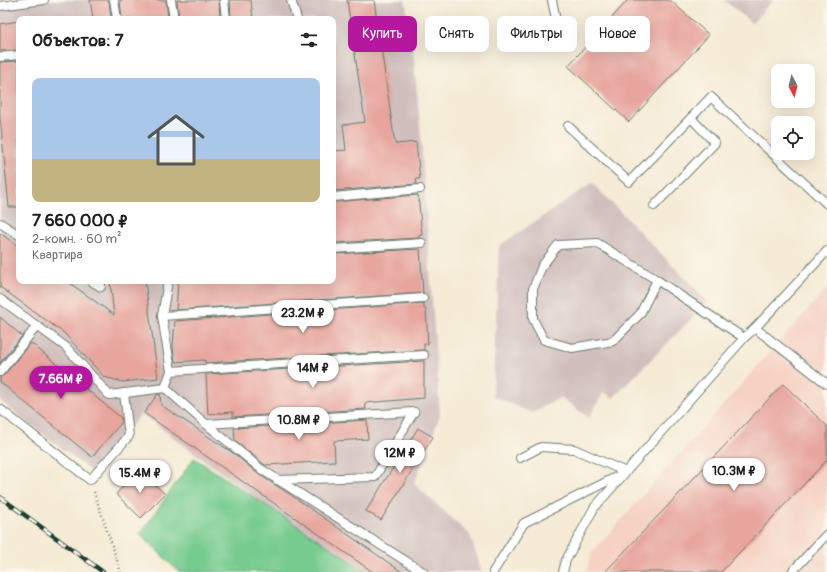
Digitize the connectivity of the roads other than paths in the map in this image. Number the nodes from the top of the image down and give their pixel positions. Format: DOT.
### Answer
graph roads {
  1 [pos="44,0"];
  2 [pos="114,0"];
  3 [pos="172,0"];
  4 [pos="224,0"];
  5 [pos="291,0"];
  6 [pos="552,0"];
  7 [pos="0,6"];
  8 [pos="555,15"];
  9 [pos="117,16"];
  10 [pos="174,16"];
  11 [pos="226,16"];
  12 [pos="296,16"];
  13 [pos="16,55"];
  14 [pos="0,57"];
  15 [pos="691,118"];
  16 [pos="568,126"];
  17 [pos="420,189"];
  18 [pos="336,197"];
  19 [pos="827,204"];
  20 [pos="654,206"];
  21 [pos="0,223"];
  22 [pos="16,233"];
  23 [pos="422,243"];
  24 [pos="336,249"];
  25 [pos="825,256"];
  26 [pos="657,280"];
  27 [pos="167,284"];
  28 [pos="423,298"];
  29 [pos="0,299"];
  30 [pos="162,316"];
  31 [pos="37,326"];
  32 [pos="756,328"];
  33 [pos="744,338"];
  34 [pos="424,355"];
  35 [pos="171,370"];
  36 [pos="0,372"];
  37 [pos="827,384"];
  38 [pos="165,388"];
  39 [pos="124,393"];
  40 [pos="0,409"];
  41 [pos="206,424"];
  42 [pos="520,458"];
  43 [pos="626,472"];
  44 [pos="277,480"];
  45 [pos="827,534"];
  46 [pos="423,572"];
  47 [pos="493,572"];
  48 [pos="563,572"];
  49 [pos="792,572"];
  1 -- 7 [label="lane"];
  2 -- 9 [label="lane"];
  3 -- 10 [label="lane"];
  4 -- 11 [label="lane"];
  5 -- 12 [label="lane"];
  6 -- 8 [label="lane"];
  13 -- 14 [label="lane"];
  15 -- 16 [label="lane"];
  15 -- 19 [label="lane"];
  15 -- 20 [label="lane"];
  17 -- 18 [label="lane"];
  21 -- 22 [label="lane"];
  23 -- 24 [label="lane"];
  25 -- 32 [label="lane"];
  26 -- 26 [label="lane"];
  26 -- 33 [label="lane"];
  27 -- 30 [label="lane"];
  28 -- 30 [label="lane"];
  29 -- 31 [label="lane"];
  30 -- 35 [label="lane"];
  31 -- 36 [label="lane"];
  31 -- 39 [label="lane"];
  32 -- 33 [label="lane"];
  32 -- 37 [label="lane"];
  33 -- 43 [label="lane"];
  34 -- 35 [label="lane"];
  35 -- 38 [label="lane"];
  38 -- 39 [label="lane"];
  38 -- 41 [label="lane"];
  39 -- 40 [label="lane"];
  41 -- 44 [label="lane"];
  41 -- 44 [label="lane"];
  42 -- 43 [label="lane"];
  43 -- 47 [label="lane"];
  43 -- 48 [label="lane"];
  44 -- 46 [label="lane"];
  45 -- 49 [label="lane"];
}
